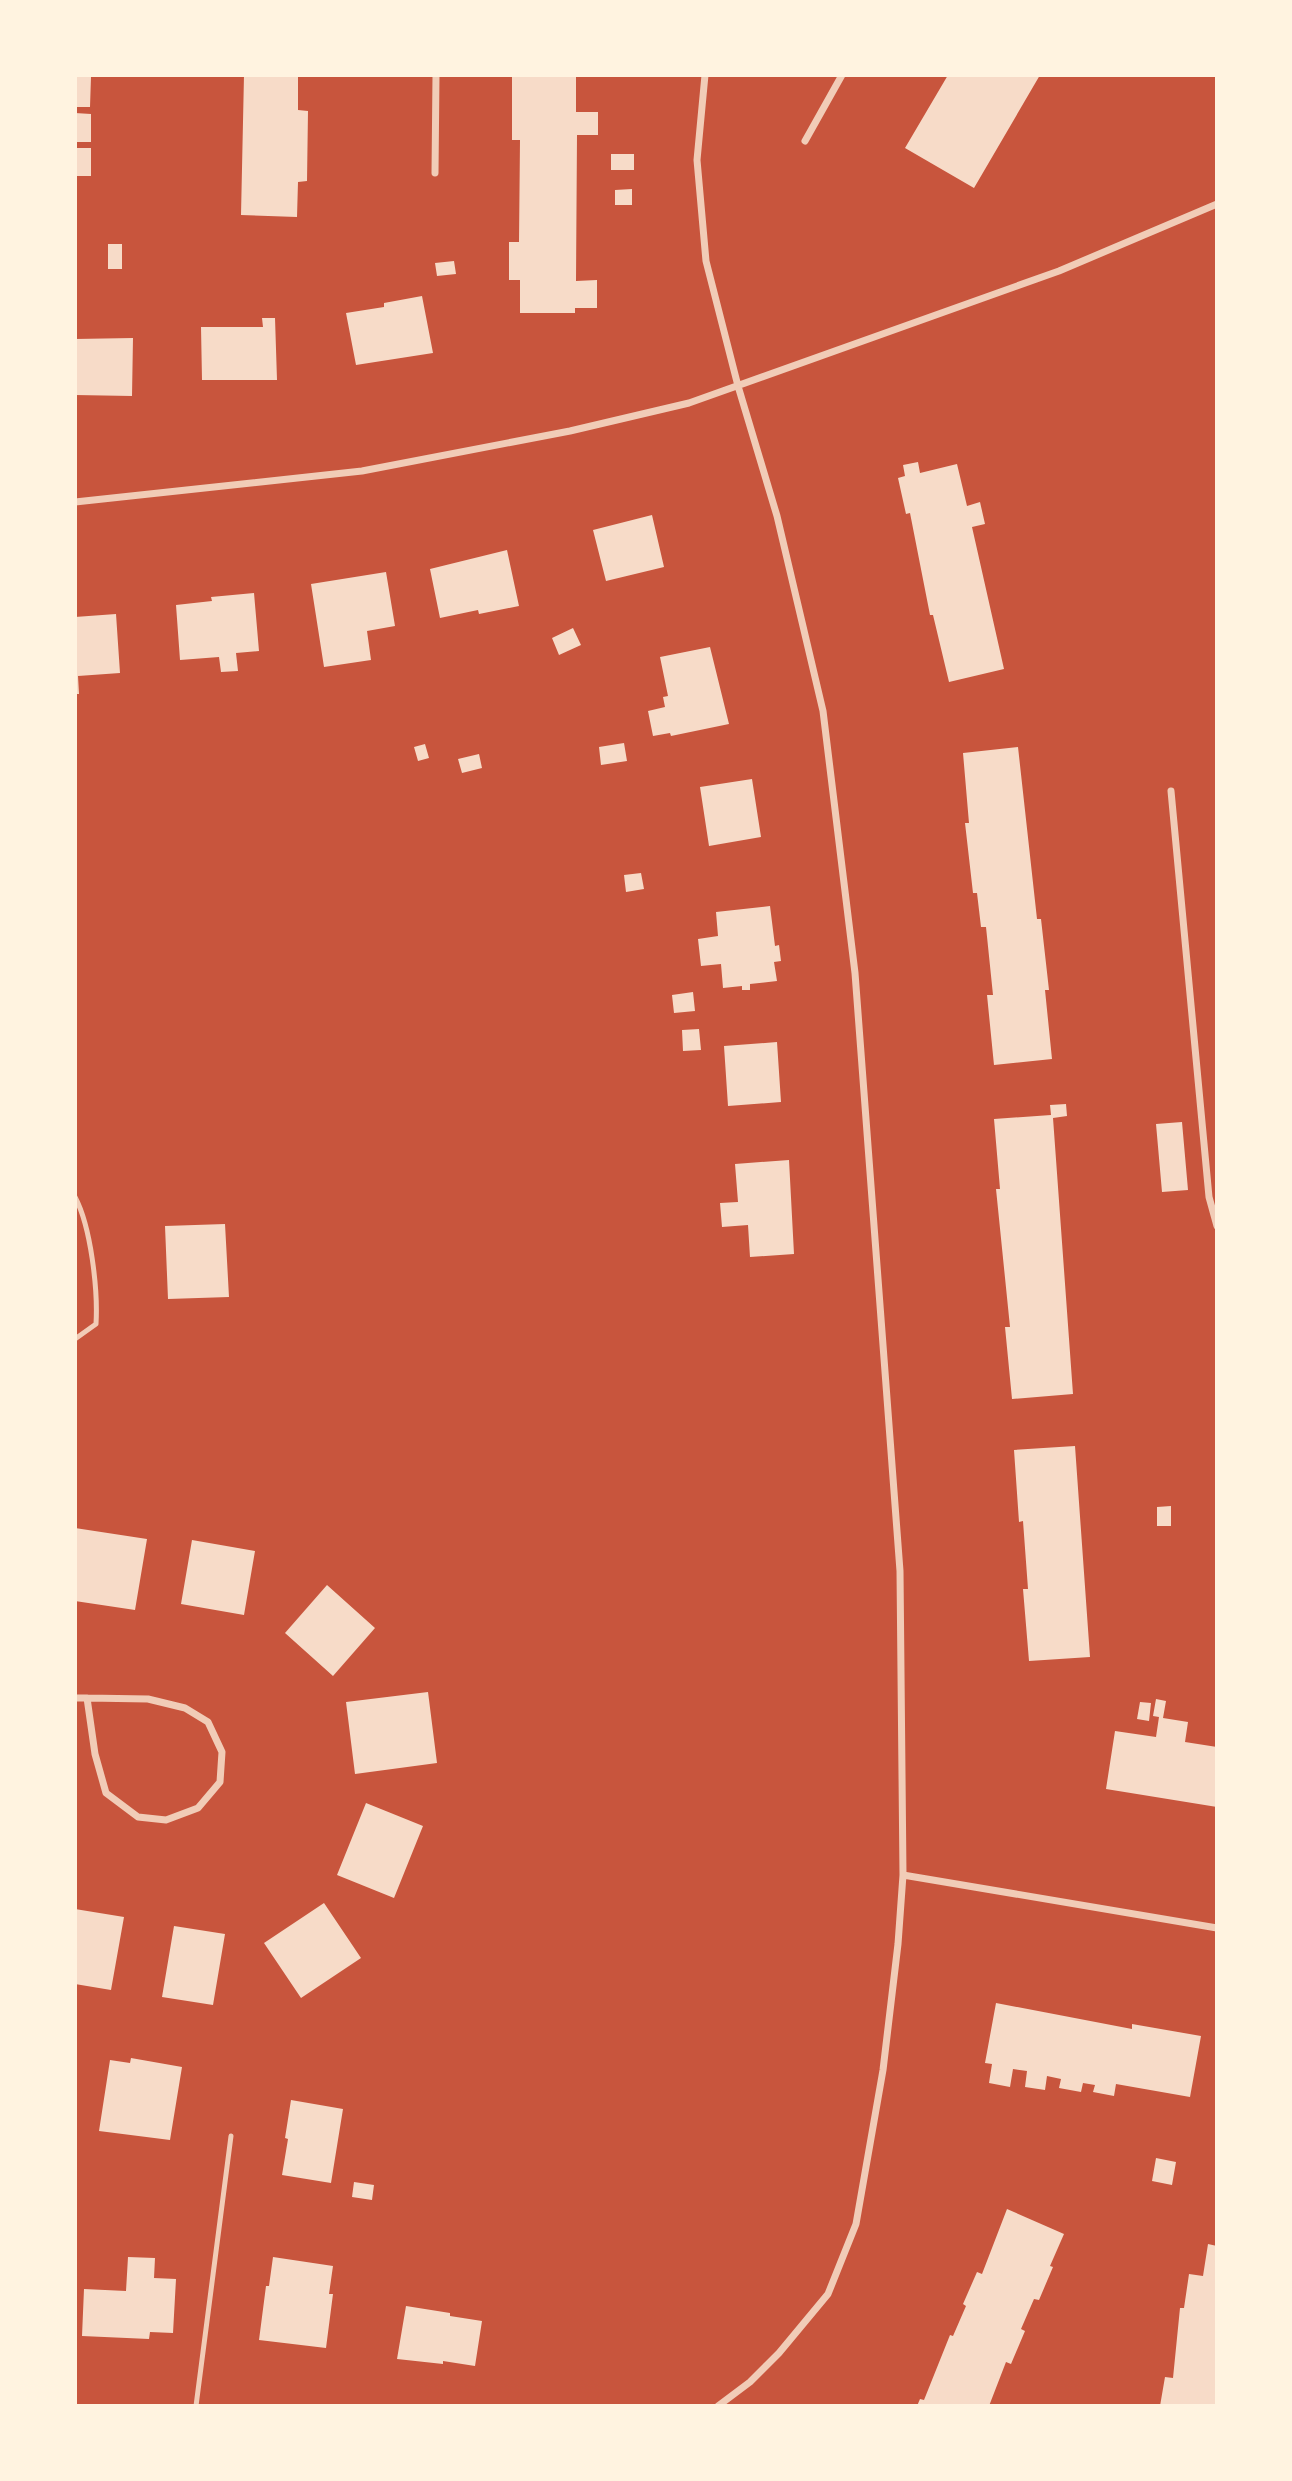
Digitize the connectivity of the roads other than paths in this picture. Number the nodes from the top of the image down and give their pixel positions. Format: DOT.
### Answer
graph roads {
  1 [pos="436,75"];
  2 [pos="705,75"];
  3 [pos="842,75"];
  4 [pos="805,141"];
  5 [pos="435,173"];
  6 [pos="1217,204"];
  7 [pos="738,386"];
  8 [pos="75,502"];
  9 [pos="1171,791"];
  10 [pos="75,1197"];
  11 [pos="1217,1226"];
  12 [pos="75,1339"];
  13 [pos="75,1698"];
  14 [pos="87,1698"];
  15 [pos="903,1875"];
  16 [pos="1217,1928"];
  17 [pos="231,2136"];
  18 [pos="196,2406"];
  19 [pos="718,2406"];
  1 -- 5 [label="street"];
  2 -- 7 [label="street"];
  3 -- 4 [label="street"];
  6 -- 7 [label="street"];
  7 -- 8 [label="street"];
  7 -- 15 [label="street"];
  9 -- 11 [label="street"];
  10 -- 12 [label="lane"];
  13 -- 14 [label="street"];
  14 -- 14 [label="street"];
  15 -- 16 [label="street"];
  15 -- 19 [label="street"];
  17 -- 18 [label="lane"];
}
